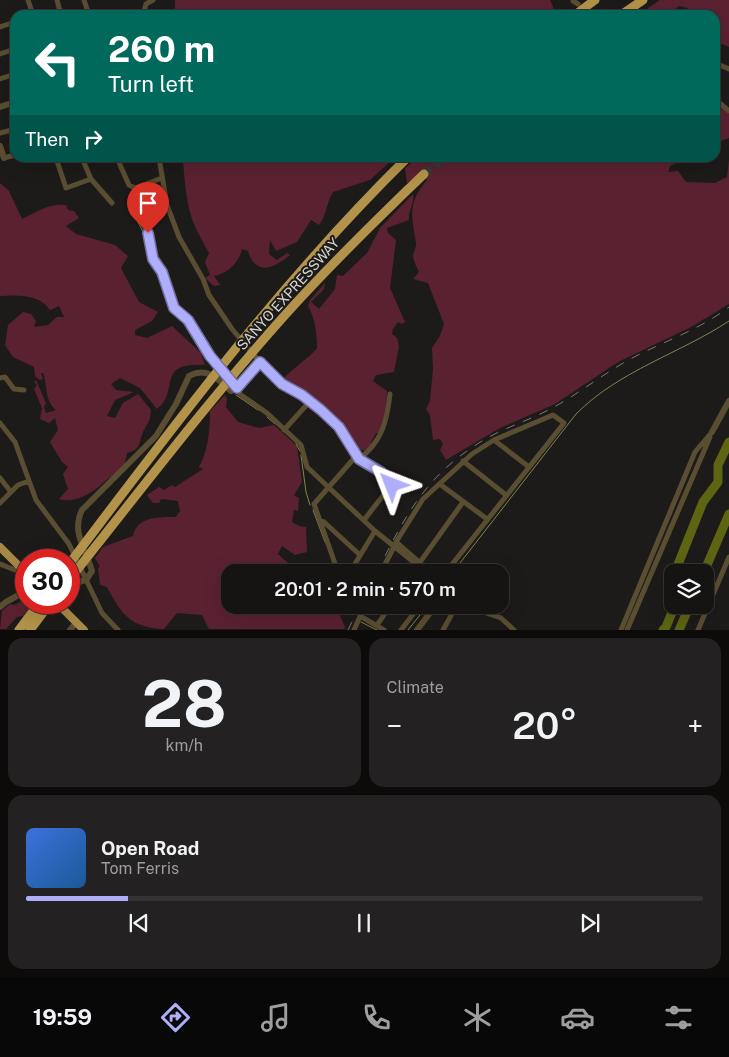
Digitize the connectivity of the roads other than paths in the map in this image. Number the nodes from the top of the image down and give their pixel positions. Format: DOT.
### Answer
graph roads {
  1 [pos="65,0"];
  2 [pos="153,0"];
  3 [pos="595,0"];
  4 [pos="642,0"];
  5 [pos="57,1"];
  6 [pos="144,2"];
  7 [pos="582,10"];
  8 [pos="628,10"];
  9 [pos="0,146"];
  10 [pos="10,156"];
  11 [pos="4,158"];
  12 [pos="57,162"];
  13 [pos="84,162"];
  14 [pos="119,162"];
  15 [pos="160,162"];
  16 [pos="403,162"];
  17 [pos="424,174"];
  18 [pos="162,178"];
  19 [pos="91,179"];
  20 [pos="135,188"];
  21 [pos="112,203"];
  22 [pos="260,362"];
  23 [pos="0,378"];
  24 [pos="237,388"];
  25 [pos="24,390"];
  26 [pos="390,394"];
  27 [pos="311,400"];
  28 [pos="729,400"];
  29 [pos="0,423"];
  30 [pos="284,430"];
  31 [pos="712,432"];
  32 [pos="494,440"];
  33 [pos="357,457"];
  34 [pos="463,461"];
  35 [pos="529,467"];
  36 [pos="0,478"];
  37 [pos="29,481"];
  38 [pos="441,484"];
  39 [pos="328,486"];
  40 [pos="11,492"];
  41 [pos="506,495"];
  42 [pos="463,502"];
  43 [pos="0,503"];
  44 [pos="487,519"];
  45 [pos="364,520"];
  46 [pos="320,521"];
  47 [pos="375,531"];
  48 [pos="0,547"];
  49 [pos="394,547"];
  50 [pos="80,549"];
  51 [pos="360,555"];
  52 [pos="729,557"];
  53 [pos="15,562"];
  54 [pos="0,564"];
  55 [pos="335,564"];
  56 [pos="355,564"];
  57 [pos="385,564"];
  58 [pos="419,564"];
  59 [pos="452,564"];
  60 [pos="80,567"];
  61 [pos="15,570"];
  62 [pos="86,580"];
  63 [pos="80,582"];
  64 [pos="15,597"];
  65 [pos="0,608"];
  66 [pos="40,614"];
  67 [pos="68,614"];
  68 [pos="385,614"];
  69 [pos="413,614"];
  70 [pos="429,614"];
  71 [pos="452,614"];
  72 [pos="489,614"];
  73 [pos="360,616"];
  74 [pos="76,622"];
  75 [pos="30,625"];
  76 [pos="377,625"];
  77 [pos="19,630"];
  78 [pos="70,630"];
  79 [pos="84,630"];
  80 [pos="118,630"];
  81 [pos="354,630"];
  82 [pos="384,630"];
  83 [pos="401,630"];
  84 [pos="417,630"];
  85 [pos="443,630"];
  86 [pos="514,630"];
  87 [pos="620,630"];
  88 [pos="627,630"];
  89 [pos="698,630"];
  1 -- 5 [label="street"];
  2 -- 6 [label="street"];
  3 -- 7 [label="highway"];
  4 -- 8 [label="highway"];
  9 -- 11 [label="street"];
  10 -- 11 [label="street"];
  12 -- 19 [label="street"];
  13 -- 19 [label="street"];
  14 -- 20 [label="street"];
  15 -- 18 [label="street"];
  16 -- 50 [label="highway, SANYO EXPRESSWAY"];
  17 -- 60 [label="highway, SANYO EXPRESSWAY"];
  18 -- 20 [label="street"];
  18 -- 22 [label="street"];
  19 -- 21 [label="street"];
  20 -- 24 [label="street"];
  22 -- 24 [label="street"];
  22 -- 27 [label="street"];
  23 -- 25 [label="street"];
  24 -- 30 [label="street"];
  24 -- 62 [label="street"];
  26 -- 33 [label="street"];
  27 -- 30 [label="street"];
  27 -- 33 [label="street"];
  28 -- 31 [label="street"];
  29 -- 37 [label="street"];
  30 -- 39 [label="street"];
  31 -- 87 [label="street"];
  31 -- 88 [label="street"];
  32 -- 34 [label="street"];
  32 -- 35 [label="street"];
  32 -- 35 [label="street"];
  33 -- 39 [label="street"];
  33 -- 45 [label="street"];
  34 -- 38 [label="street"];
  34 -- 41 [label="street"];
  35 -- 41 [label="street"];
  36 -- 40 [label="street"];
  37 -- 40 [label="street"];
  37 -- 62 [label="street"];
  38 -- 42 [label="street"];
  38 -- 58 [label="street"];
  39 -- 45 [label="street"];
  39 -- 46 [label="street"];
  40 -- 43 [label="street"];
  41 -- 44 [label="street"];
  42 -- 44 [label="street"];
  42 -- 58 [label="street"];
  44 -- 59 [label="street"];
  45 -- 47 [label="street"];
  46 -- 51 [label="street"];
  46 -- 55 [label="street"];
  47 -- 49 [label="street"];
  47 -- 51 [label="street"];
  48 -- 53 [label="highway"];
  49 -- 57 [label="street"];
  49 -- 58 [label="street"];
  51 -- 56 [label="street"];
  52 -- 89 [label="street"];
  54 -- 61 [label="street"];
  62 -- 63 [label="street"];
  62 -- 80 [label="street"];
  64 -- 65 [label="street"];
  66 -- 75 [label="highway"];
  67 -- 74 [label="highway"];
  68 -- 76 [label="street"];
  69 -- 83 [label="street"];
  70 -- 84 [label="street"];
  71 -- 85 [label="street"];
  72 -- 86 [label="street"];
  73 -- 76 [label="street"];
  73 -- 81 [label="street"];
  74 -- 78 [label="street"];
  74 -- 79 [label="highway"];
  75 -- 77 [label="highway"];
  76 -- 82 [label="street"];
}
